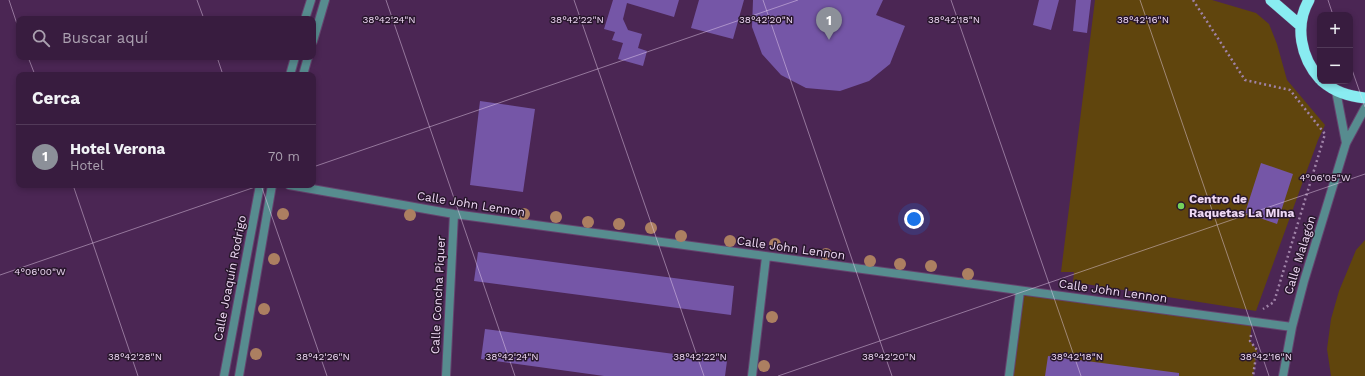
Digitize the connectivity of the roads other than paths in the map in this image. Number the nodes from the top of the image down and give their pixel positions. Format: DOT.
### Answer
graph roads {
  1 [pos="311,0"];
  2 [pos="325,0"];
  3 [pos="1271,0"];
  4 [pos="1309,0"];
  5 [pos="306,16"];
  6 [pos="1301,26"];
  7 [pos="316,31"];
  8 [pos="294,60"];
  9 [pos="307,60"];
  10 [pos="291,72"];
  11 [pos="304,72"];
  12 [pos="1317,76"];
  13 [pos="1326,84"];
  14 [pos="1336,91"];
  15 [pos="1365,98"];
  16 [pos="1365,108"];
  17 [pos="1346,143"];
  18 [pos="259,188"];
  19 [pos="271,188"];
  20 [pos="306,188"];
  21 [pos="454,214"];
  22 [pos="766,257"];
  23 [pos="1020,291"];
  24 [pos="1292,327"];
  25 [pos="224,376"];
  26 [pos="239,376"];
  27 [pos="446,376"];
  28 [pos="752,376"];
  29 [pos="1009,376"];
  30 [pos="1283,376"];
  1 -- 5 [label="street"];
  2 -- 7 [label="street"];
  3 -- 6 [label="highway"];
  4 -- 6 [label="highway"];
  6 -- 12 [label="highway"];
  8 -- 10 [label="street"];
  9 -- 11 [label="street"];
  13 -- 14 [label="highway"];
  14 -- 15 [label="highway"];
  14 -- 17 [label="street, Calle Malagón"];
  16 -- 17 [label="street, Calle Malagón"];
  17 -- 24 [label="street, Calle Malagón"];
  18 -- 25 [label="street, Calle Joaquín Rodrigo"];
  19 -- 26 [label="street, Calle Joaquín Rodrigo"];
  20 -- 21 [label="street, Calle John Lennon"];
  21 -- 22 [label="street, Calle John Lennon"];
  21 -- 27 [label="street, Calle Concha Piquer"];
  22 -- 23 [label="street, Calle John Lennon"];
  22 -- 28 [label="street"];
  23 -- 24 [label="street, Calle John Lennon"];
  23 -- 29 [label="street"];
  24 -- 30 [label="street, Calle Malagón"];
}
